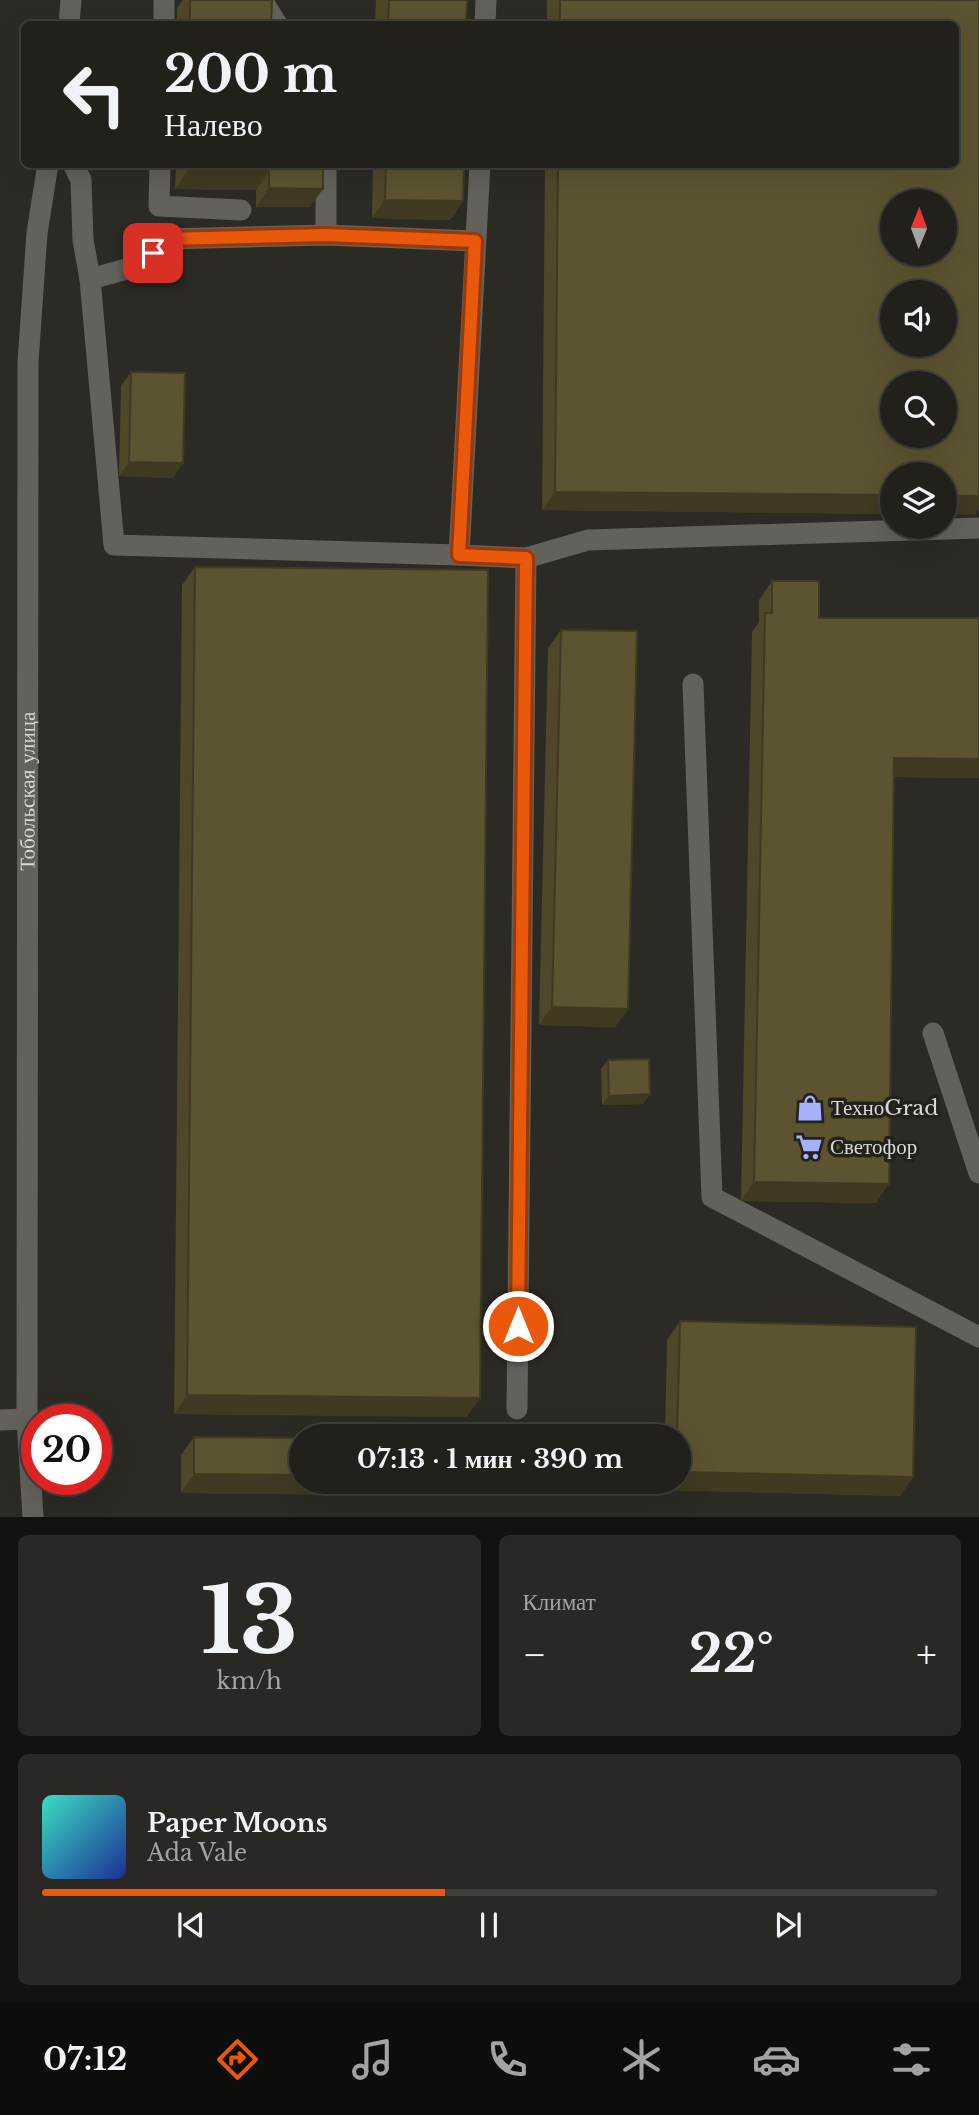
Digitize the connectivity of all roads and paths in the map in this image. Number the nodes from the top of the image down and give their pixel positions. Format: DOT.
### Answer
graph roads {
  1 [pos="71,0"];
  2 [pos="164,0"];
  3 [pos="262,0"];
  4 [pos="485,0"];
  5 [pos="69,21"];
  6 [pos="164,21"];
  7 [pos="275,21"];
  8 [pos="485,21"];
  9 [pos="47,168"];
  10 [pos="75,168"];
  11 [pos="160,168"];
  12 [pos="326,168"];
  13 [pos="480,168"];
  14 [pos="241,210"];
  15 [pos="326,235"];
  16 [pos="475,241"];
  17 [pos="90,279"];
  18 [pos="979,528"];
  19 [pos="459,555"];
  20 [pos="526,558"];
  21 [pos="694,684"];
  22 [pos="933,1033"];
  23 [pos="979,1173"];
  24 [pos="979,1337"];
  25 [pos="27,1404"];
  26 [pos="517,1409"];
  27 [pos="21,1419"];
  28 [pos="0,1420"];
  29 [pos="32,1495"];
  30 [pos="33,1517"];
  1 -- 5 [label="street"];
  2 -- 6 [label="street"];
  3 -- 7 [label="street"];
  4 -- 8 [label="street"];
  9 -- 25 [label="street, Тобольская улица"];
  10 -- 17 [label="street"];
  11 -- 14 [label="street"];
  12 -- 15 [label="street"];
  13 -- 16 [label="street"];
  15 -- 16 [label="street"];
  15 -- 17 [label="street"];
  16 -- 19 [label="street"];
  17 -- 19 [label="street"];
  18 -- 20 [label="street"];
  19 -- 20 [label="street"];
  20 -- 26 [label="street"];
  21 -- 24 [label="street"];
  22 -- 23 [label="street"];
  27 -- 28 [label="street"];
  29 -- 30 [label="street, Тобольская улица"];
}
